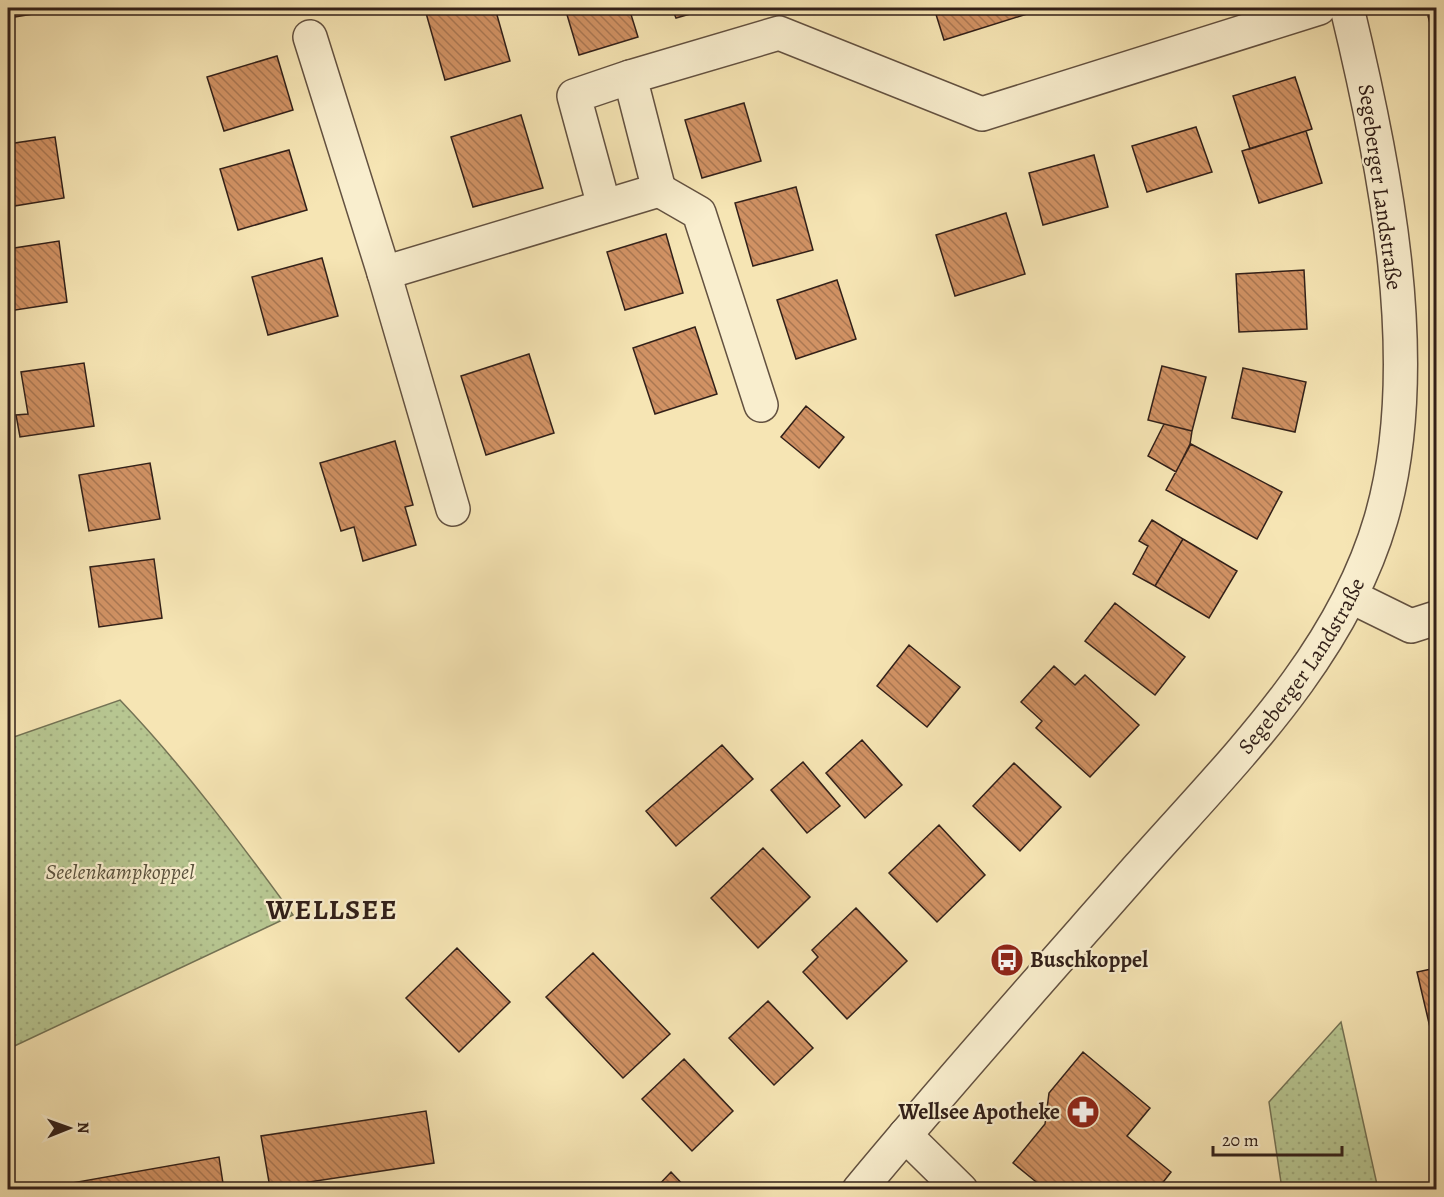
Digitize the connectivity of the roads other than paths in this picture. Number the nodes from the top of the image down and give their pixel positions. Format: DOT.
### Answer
graph roads {
  1 [pos="1319,8"];
  2 [pos="1347,8"];
  3 [pos="310,38"];
  4 [pos="630,77"];
  5 [pos="659,190"];
  6 [pos="604,206"];
  7 [pos="384,273"];
  8 [pos="760,405"];
  9 [pos="453,509"];
  10 [pos="1352,597"];
  11 [pos="1437,618"];
  12 [pos="905,1135"];
  13 [pos="858,1190"];
  14 [pos="961,1190"];
  1 -- 4 [label="street"];
  2 -- 10 [label="street, Segeberger Landstraße"];
  3 -- 7 [label="street"];
  4 -- 5 [label="street"];
  4 -- 6 [label="street"];
  5 -- 6 [label="street"];
  5 -- 8 [label="street"];
  6 -- 7 [label="street"];
  7 -- 9 [label="street"];
  10 -- 11 [label="street"];
  10 -- 12 [label="street, Segeberger Landstraße"];
  12 -- 13 [label="street, Segeberger Landstraße"];
  12 -- 14 [label="street"];
}
